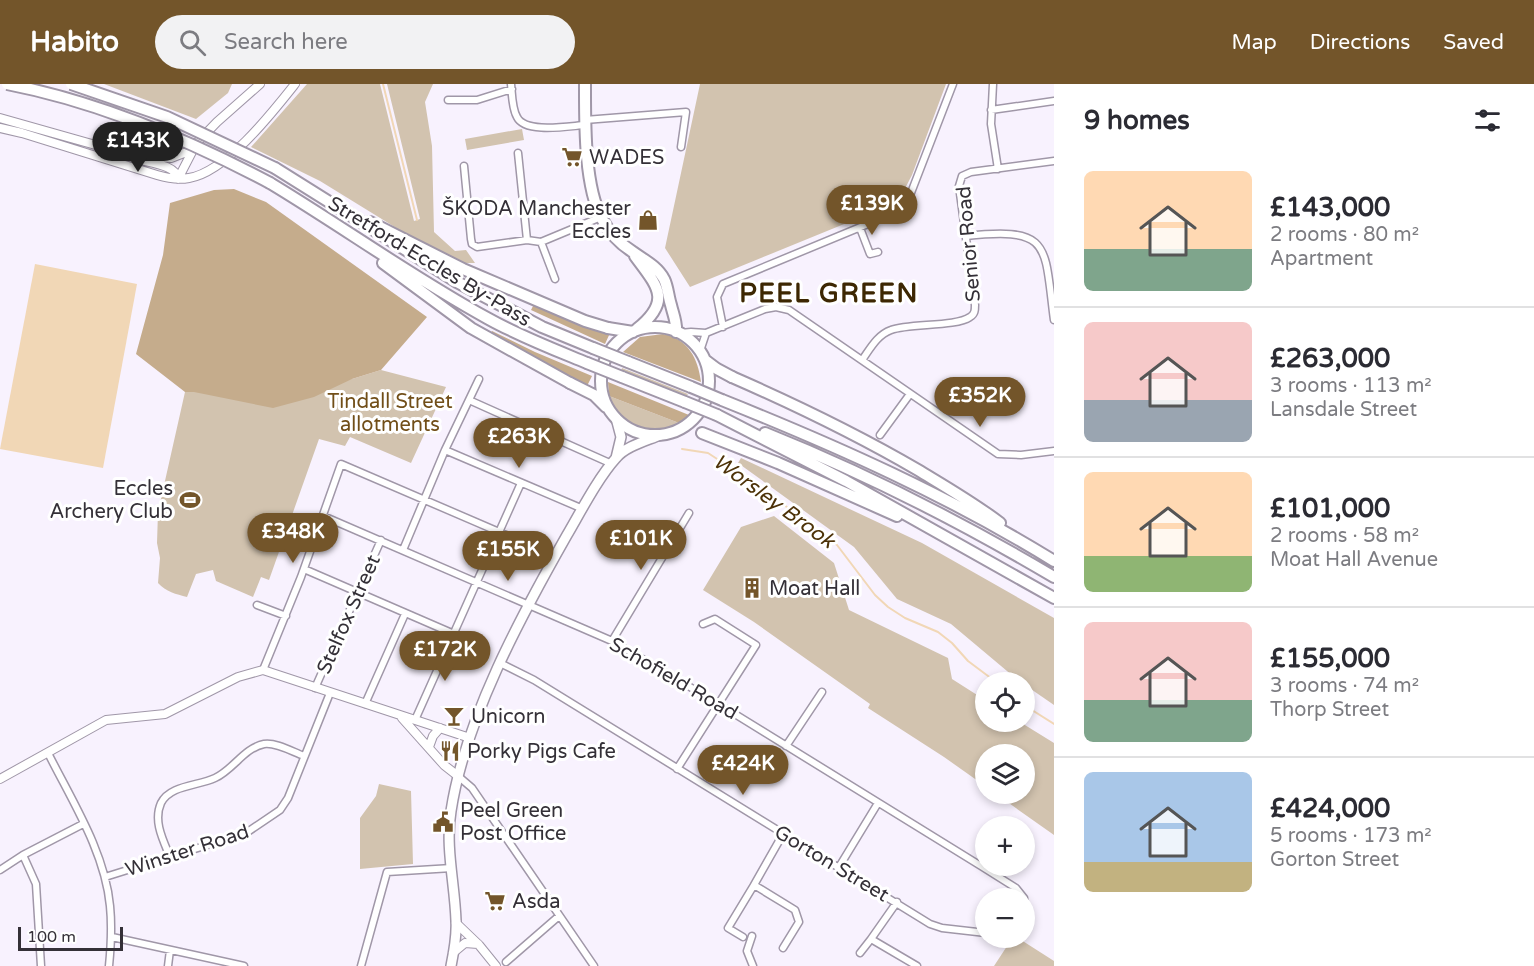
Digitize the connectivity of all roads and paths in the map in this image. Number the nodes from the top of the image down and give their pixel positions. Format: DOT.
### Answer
graph roads {
  1 [pos="7,84"];
  2 [pos="71,84"];
  3 [pos="253,84"];
  4 [pos="260,84"];
  5 [pos="295,84"];
  6 [pos="585,84"];
  7 [pos="953,84"];
  8 [pos="993,84"];
  9 [pos="511,86"];
  10 [pos="458,99"];
  11 [pos="448,100"];
  12 [pos="1054,101"];
  13 [pos="240,102"];
  14 [pos="459,106"];
  15 [pos="991,110"];
  16 [pos="0,118"];
  17 [pos="585,123"];
  18 [pos="0,128"];
  19 [pos="197,143"];
  20 [pos="681,147"];
  21 [pos="118,150"];
  22 [pos="518,153"];
  23 [pos="1054,161"];
  24 [pos="464,166"];
  25 [pos="998,169"];
  26 [pos="178,178"];
  27 [pos="307,187"];
  28 [pos="317,211"];
  29 [pos="601,217"];
  30 [pos="860,228"];
  31 [pos="966,236"];
  32 [pos="527,240"];
  33 [pos="541,242"];
  34 [pos="631,251"];
  35 [pos="878,252"];
  36 [pos="555,279"];
  37 [pos="1054,320"];
  38 [pos="723,327"];
  39 [pos="634,332"];
  40 [pos="678,333"];
  41 [pos="706,333"];
  42 [pos="702,355"];
  43 [pos="862,360"];
  44 [pos="479,379"];
  45 [pos="909,394"];
  46 [pos="469,400"];
  47 [pos="609,409"];
  48 [pos="717,414"];
  49 [pos="616,418"];
  50 [pos="664,434"];
  51 [pos="880,435"];
  52 [pos="445,450"];
  53 [pos="1054,451"];
  54 [pos="614,461"];
  55 [pos="521,483"];
  56 [pos="425,499"];
  57 [pos="583,509"];
  58 [pos="689,513"];
  59 [pos="323,516"];
  60 [pos="499,532"];
  61 [pos="942,535"];
  62 [pos="381,540"];
  63 [pos="1027,545"];
  64 [pos="404,550"];
  65 [pos="555,556"];
  66 [pos="1054,561"];
  67 [pos="304,569"];
  68 [pos="1054,578"];
  69 [pos="478,582"];
  70 [pos="358,592"];
  71 [pos="1054,598"];
  72 [pos="529,603"];
  73 [pos="257,605"];
  74 [pos="405,614"];
  75 [pos="286,616"];
  76 [pos="703,624"];
  77 [pos="454,634"];
  78 [pos="612,641"];
  79 [pos="500,663"];
  80 [pos="263,670"];
  81 [pos="315,688"];
  82 [pos="822,692"];
  83 [pos="330,693"];
  84 [pos="717,703"];
  85 [pos="365,704"];
  86 [pos="401,716"];
  87 [pos="415,720"];
  88 [pos="440,728"];
  89 [pos="470,738"];
  90 [pos="786,746"];
  91 [pos="429,747"];
  92 [pos="48,753"];
  93 [pos="304,756"];
  94 [pos="677,769"];
  95 [pos="458,776"];
  96 [pos="0,779"];
  97 [pos="878,802"];
  98 [pos="83,824"];
  99 [pos="783,834"];
  100 [pos="23,855"];
  101 [pos="170,857"];
  102 [pos="839,867"];
  103 [pos="452,868"];
  104 [pos="0,870"];
  105 [pos="105,877"];
  106 [pos="754,885"];
  107 [pos="1016,888"];
  108 [pos="897,902"];
  109 [pos="559,916"];
  110 [pos="456,923"];
  111 [pos="975,932"];
  112 [pos="752,936"];
  113 [pos="112,937"];
  114 [pos="743,938"];
  115 [pos="871,939"];
  116 [pos="478,944"];
  117 [pos="783,948"];
  118 [pos="170,950"];
  119 [pos="860,953"];
  120 [pos="453,954"];
  121 [pos="506,962"];
  122 [pos="41,966"];
  123 [pos="110,966"];
  124 [pos="168,966"];
  125 [pos="244,966"];
  126 [pos="361,966"];
  127 [pos="452,966"];
  128 [pos="496,966"];
  129 [pos="594,966"];
  130 [pos="753,966"];
  131 [pos="917,966"];
  1 -- 28 [label="highway, Stretford-Eccles By-Pass, bridge"];
  2 -- 27 [label="highway, Stretford-Eccles By-Pass, bridge"];
  3 -- 13 [label="street"];
  4 -- 13 [label="street"];
  5 -- 26 [label="street"];
  6 -- 17 [label="highway"];
  7 -- 30 [label="street"];
  8 -- 15 [label="street"];
  9 -- 10 [label="street"];
  9 -- 17 [label="street"];
  10 -- 11 [label="street"];
  10 -- 14 [label="street"];
  12 -- 15 [label="street"];
  13 -- 19 [label="street"];
  15 -- 25 [label="street"];
  16 -- 21 [label="street"];
  17 -- 20 [label="street"];
  17 -- 29 [label="highway"];
  18 -- 26 [label="street"];
  19 -- 21 [label="street"];
  19 -- 26 [label="street"];
  21 -- 26 [label="street"];
  22 -- 32 [label="street"];
  23 -- 25 [label="street, Senior Road"];
  24 -- 32 [label="street"];
  25 -- 31 [label="street, Senior Road"];
  27 -- 39 [label="highway"];
  27 -- 63 [label="highway, Stretford-Eccles By-Pass, bridge"];
  28 -- 47 [label="highway"];
  28 -- 48 [label="highway, Stretford-Eccles By-Pass, bridge"];
  29 -- 33 [label="street"];
  29 -- 34 [label="highway"];
  30 -- 35 [label="street"];
  30 -- 38 [label="street"];
  31 -- 37 [label="street"];
  31 -- 43 [label="street, Senior Road"];
  32 -- 33 [label="street"];
  33 -- 36 [label="street"];
  34 -- 39 [label="highway"];
  34 -- 40 [label="highway"];
  38 -- 41 [label="street"];
  38 -- 43 [label="street"];
  39 -- 40 [label="highway"];
  39 -- 47 [label="highway"];
  40 -- 41 [label="street"];
  40 -- 42 [label="highway"];
  41 -- 42 [label="street"];
  42 -- 50 [label="highway"];
  42 -- 63 [label="highway"];
  43 -- 45 [label="street"];
  44 -- 46 [label="street"];
  45 -- 51 [label="street"];
  45 -- 53 [label="street"];
  46 -- 52 [label="street"];
  46 -- 54 [label="street"];
  47 -- 49 [label="highway"];
  48 -- 61 [label="highway"];
  48 -- 68 [label="highway"];
  49 -- 50 [label="highway"];
  49 -- 54 [label="main road"];
  50 -- 54 [label="main road"];
  50 -- 61 [label="highway"];
  52 -- 55 [label="street"];
  52 -- 56 [label="street"];
  54 -- 57 [label="main road"];
  55 -- 57 [label="street"];
  55 -- 60 [label="street"];
  56 -- 59 [label="street"];
  56 -- 60 [label="street"];
  56 -- 64 [label="street"];
  57 -- 65 [label="main road"];
  58 -- 78 [label="street"];
  59 -- 62 [label="street, Schofield Road"];
  59 -- 67 [label="street"];
  60 -- 65 [label="street"];
  60 -- 69 [label="street"];
  61 -- 71 [label="highway"];
  62 -- 64 [label="street, Schofield Road"];
  62 -- 70 [label="street, Stelfox Street"];
  63 -- 66 [label="highway"];
  64 -- 69 [label="street, Schofield Road"];
  65 -- 72 [label="main road"];
  67 -- 70 [label="street"];
  67 -- 75 [label="street"];
  69 -- 72 [label="street, Schofield Road"];
  69 -- 77 [label="street"];
  70 -- 74 [label="street"];
  70 -- 81 [label="street, Stelfox Street"];
  72 -- 78 [label="street, Schofield Road"];
  72 -- 79 [label="main road"];
  73 -- 75 [label="street"];
  74 -- 77 [label="street"];
  74 -- 85 [label="street"];
  75 -- 80 [label="street"];
  76 -- 84 [label="street"];
  77 -- 87 [label="street"];
  78 -- 84 [label="street, Schofield Road"];
  79 -- 89 [label="main road"];
  79 -- 94 [label="street, Gorton Street"];
  80 -- 81 [label="street"];
  80 -- 92 [label="street"];
  81 -- 83 [label="street"];
  82 -- 90 [label="street"];
  83 -- 85 [label="street"];
  83 -- 93 [label="street, Winster Road"];
  84 -- 90 [label="street, Schofield Road"];
  84 -- 94 [label="street"];
  85 -- 86 [label="street"];
  86 -- 87 [label="street"];
  86 -- 91 [label="street"];
  87 -- 88 [label="street"];
  88 -- 89 [label="street"];
  88 -- 91 [label="street"];
  89 -- 95 [label="main road"];
  90 -- 97 [label="street, Schofield Road"];
  91 -- 95 [label="street"];
  92 -- 96 [label="street"];
  92 -- 98 [label="street"];
  93 -- 101 [label="street, Winster Road"];
  93 -- 101 [label="street"];
  94 -- 99 [label="street, Gorton Street"];
  95 -- 103 [label="main road"];
  95 -- 109 [label="street"];
  97 -- 102 [label="street"];
  97 -- 107 [label="street, Schofield Road"];
  98 -- 100 [label="street"];
  98 -- 105 [label="street"];
  99 -- 102 [label="street, Gorton Street"];
  99 -- 106 [label="street"];
  100 -- 104 [label="street"];
  100 -- 122 [label="street"];
  101 -- 105 [label="street, Winster Road"];
  102 -- 108 [label="street, Gorton Street"];
  103 -- 110 [label="main road"];
  103 -- 126 [label="street"];
  105 -- 113 [label="street"];
  106 -- 114 [label="street"];
  106 -- 117 [label="street"];
  108 -- 111 [label="street, Gorton Street"];
  108 -- 115 [label="street"];
  109 -- 121 [label="street"];
  109 -- 129 [label="street"];
  110 -- 116 [label="street"];
  110 -- 120 [label="main road"];
  112 -- 130 [label="street"];
  113 -- 118 [label="street"];
  113 -- 123 [label="street"];
  115 -- 119 [label="street"];
  115 -- 131 [label="street"];
  116 -- 120 [label="street"];
  116 -- 128 [label="street"];
  118 -- 124 [label="street"];
  118 -- 125 [label="street"];
  120 -- 127 [label="main road"];
}
